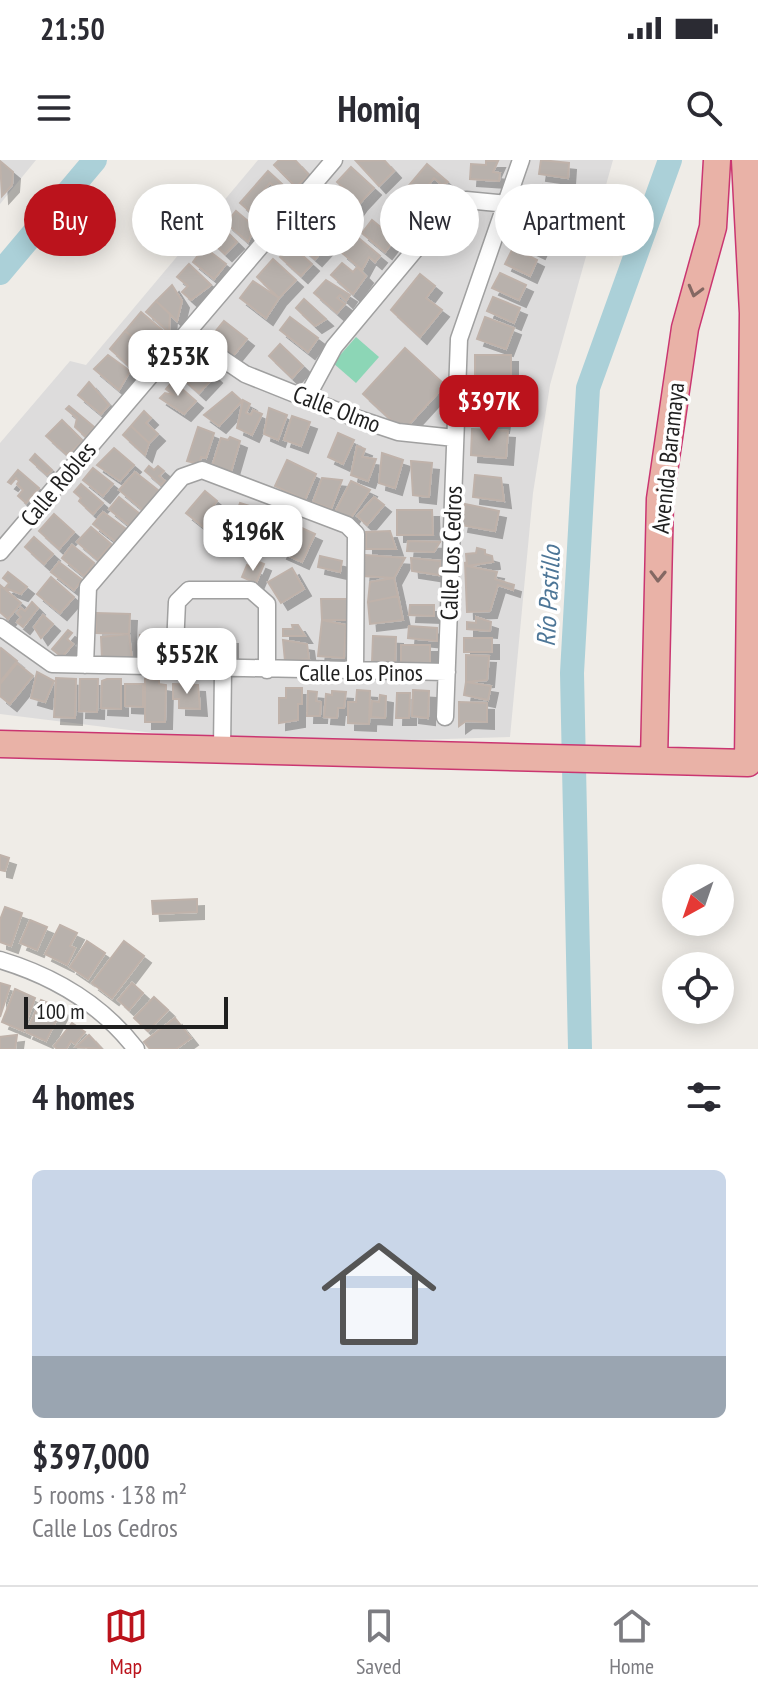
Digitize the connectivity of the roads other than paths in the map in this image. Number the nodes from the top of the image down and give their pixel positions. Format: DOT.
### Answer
graph roads {
  1 [pos="334,160"];
  2 [pos="521,160"];
  3 [pos="717,160"];
  4 [pos="745,160"];
  5 [pos="514,184"];
  6 [pos="495,203"];
  7 [pos="495,238"];
  8 [pos="186,334"];
  9 [pos="307,397"];
  10 [pos="455,438"];
  11 [pos="0,552"];
  12 [pos="0,627"];
  13 [pos="85,665"];
  14 [pos="174,669"];
  15 [pos="223,670"];
  16 [pos="267,670"];
  17 [pos="355,672"];
  18 [pos="447,672"];
  19 [pos="445,717"];
  20 [pos="0,744"];
  21 [pos="222,749"];
  22 [pos="644,759"];
  23 [pos="0,960"];
  24 [pos="136,1049"];
  1 -- 8 [label="street, Calle Robles"];
  2 -- 5 [label="street, Calle Los Cedros"];
  3 -- 22 [label="highway, Avenida Baramaya, one-way"];
  4 -- 22 [label="highway"];
  6 -- 9 [label="street"];
  7 -- 10 [label="street, Calle Los Cedros"];
  8 -- 9 [label="street, Calle Olmo"];
  8 -- 11 [label="street, Calle Robles"];
  9 -- 10 [label="street, Calle Olmo"];
  10 -- 18 [label="street, Calle Los Cedros"];
  12 -- 13 [label="street, Calle Los Pinos"];
  13 -- 14 [label="street, Calle Los Pinos"];
  13 -- 17 [label="street"];
  14 -- 15 [label="street, Calle Los Pinos"];
  14 -- 16 [label="street"];
  15 -- 16 [label="street, Calle Los Pinos"];
  15 -- 21 [label="street"];
  16 -- 17 [label="street, Calle Los Pinos"];
  17 -- 18 [label="street, Calle Los Pinos"];
  18 -- 19 [label="street, Calle Los Cedros"];
  20 -- 21 [label="highway"];
  21 -- 22 [label="highway"];
  23 -- 24 [label="street"];
}
